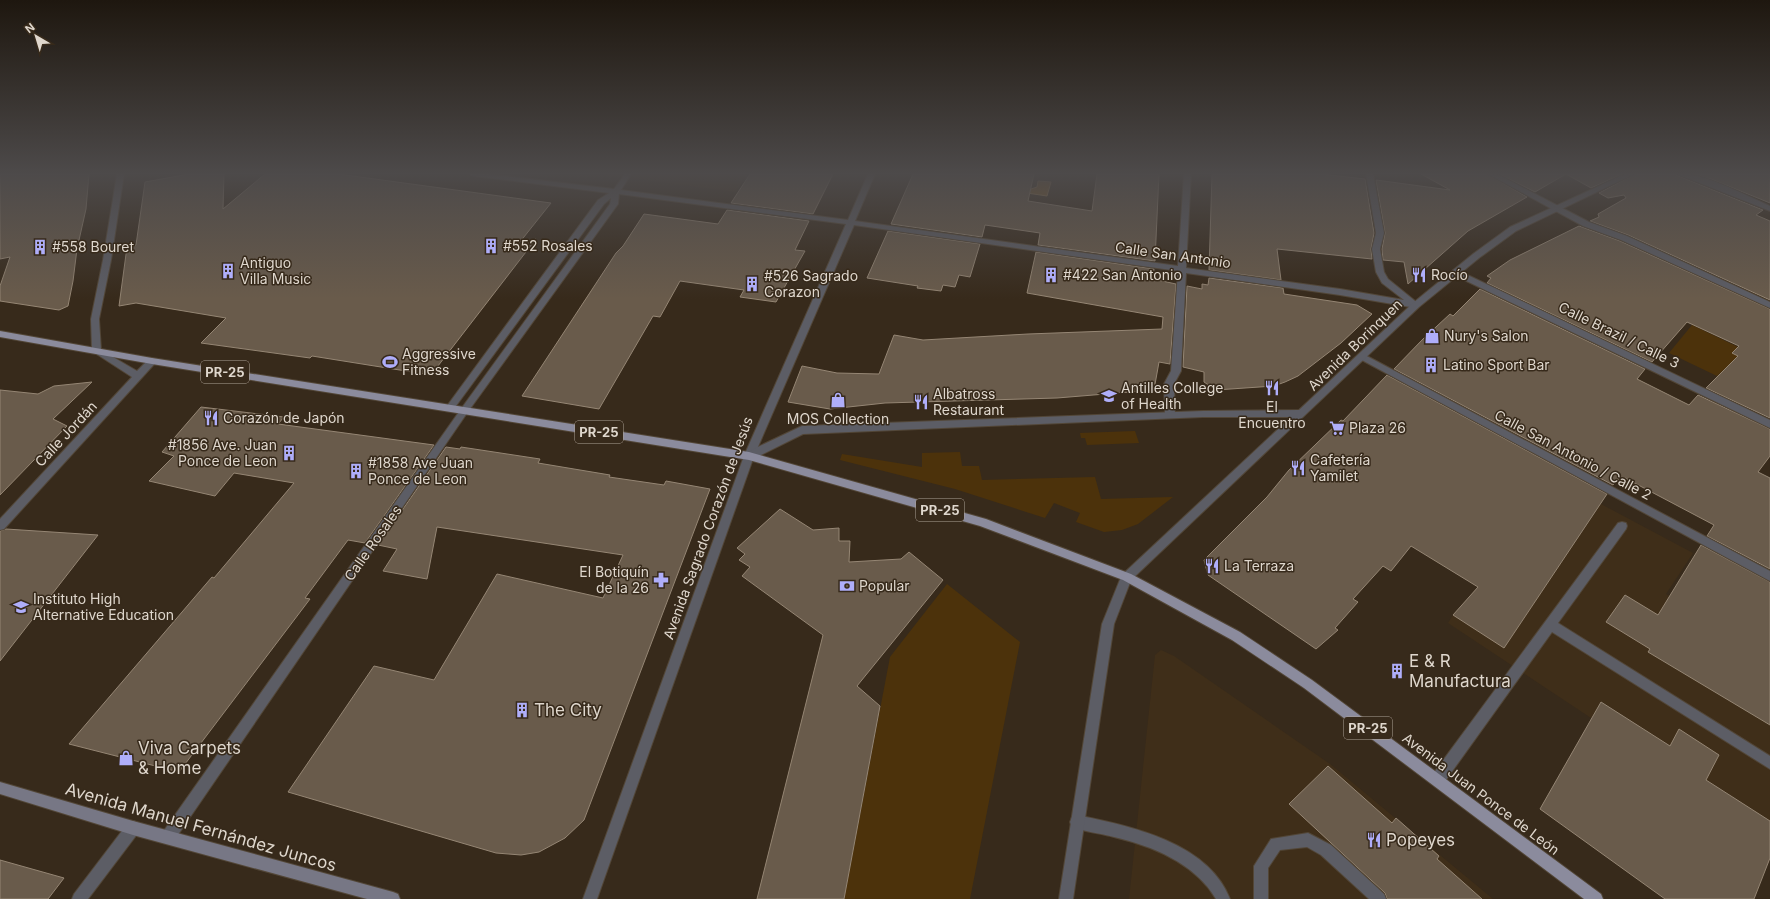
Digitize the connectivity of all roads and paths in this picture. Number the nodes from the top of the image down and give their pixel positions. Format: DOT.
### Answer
graph roads {
  1 [pos="113,216"];
  2 [pos="591,216"];
  3 [pos="605,216"];
  4 [pos="804,216"];
  5 [pos="853,216"];
  6 [pos="1186,216"];
  7 [pos="1377,216"];
  8 [pos="1541,216"];
  9 [pos="1572,216"];
  10 [pos="850,222"];
  11 [pos="1183,270"];
  12 [pos="1455,272"];
  13 [pos="1416,305"];
  14 [pos="1770,305"];
  15 [pos="0,334"];
  16 [pos="97,351"];
  17 [pos="1363,357"];
  18 [pos="152,361"];
  19 [pos="138,376"];
  20 [pos="450,408"];
  21 [pos="464,411"];
  22 [pos="1303,413"];
  23 [pos="1170,415"];
  24 [pos="1770,424"];
  25 [pos="749,456"];
  26 [pos="0,526"];
  27 [pos="1622,526"];
  28 [pos="1770,576"];
  29 [pos="1127,577"];
  30 [pos="1550,625"];
  31 [pos="1770,764"];
  32 [pos="1438,779"];
  33 [pos="0,788"];
  34 [pos="1077,822"];
  35 [pos="133,828"];
  36 [pos="168,837"];
  37 [pos="80,899"];
  38 [pos="393,899"];
  39 [pos="590,899"];
  40 [pos="1066,899"];
  41 [pos="1223,899"];
  42 [pos="1261,899"];
  43 [pos="1379,899"];
  44 [pos="1596,899"];
  1 -- 16 [label="street"];
  2 -- 20 [label="street, Calle Rosales"];
  3 -- 21 [label="street, Calle Rosales"];
  4 -- 10 [label="street, Calle San Antonio"];
  5 -- 10 [label="street, Avenida Sagrado Corazón de Jesús"];
  6 -- 11 [label="street"];
  7 -- 13 [label="street"];
  8 -- 12 [label="street, Avenida Borinquen"];
  9 -- 14 [label="street"];
  10 -- 11 [label="street, Calle San Antonio"];
  10 -- 25 [label="street, Avenida Sagrado Corazón de Jesús"];
  11 -- 13 [label="street, Calle San Antonio"];
  11 -- 23 [label="street"];
  12 -- 13 [label="street, Avenida Borinquen"];
  12 -- 24 [label="street, Calle Brazil / Calle 3"];
  13 -- 17 [label="street, Avenida Borinquen"];
  15 -- 16 [label="main road, Avenida Juan Ponce de León / PR-25"];
  16 -- 18 [label="main road, Avenida Juan Ponce de León / PR-25"];
  16 -- 19 [label="street"];
  17 -- 22 [label="street, Avenida Borinquen"];
  17 -- 28 [label="street, Calle San Antonio / Calle 2"];
  18 -- 19 [label="street, Calle Jordán"];
  18 -- 20 [label="main road, Avenida Juan Ponce de León / PR-25"];
  19 -- 26 [label="street, Calle Jordán"];
  20 -- 21 [label="main road, Avenida Juan Ponce de León / PR-25"];
  21 -- 25 [label="main road, Avenida Juan Ponce de León / PR-25"];
  21 -- 36 [label="street, Calle Rosales"];
  22 -- 23 [label="street"];
  22 -- 29 [label="street, Avenida Borinquen"];
  23 -- 25 [label="street"];
  25 -- 29 [label="main road, Avenida Juan Ponce de León / PR-25"];
  25 -- 39 [label="street, Avenida Sagrado Corazón de Jesús"];
  27 -- 30 [label="street"];
  29 -- 32 [label="main road, Avenida Juan Ponce de León / PR-25"];
  29 -- 34 [label="street"];
  30 -- 31 [label="street"];
  30 -- 32 [label="street"];
  32 -- 44 [label="main road, Avenida Juan Ponce de León / PR-25"];
  33 -- 35 [label="main road, Avenida Manuel Fernández Juncos"];
  34 -- 40 [label="street"];
  34 -- 41 [label="street"];
  35 -- 36 [label="main road, Avenida Manuel Fernández Juncos"];
  35 -- 37 [label="street"];
  36 -- 38 [label="main road, Avenida Manuel Fernández Juncos"];
  42 -- 43 [label="street"];
}
